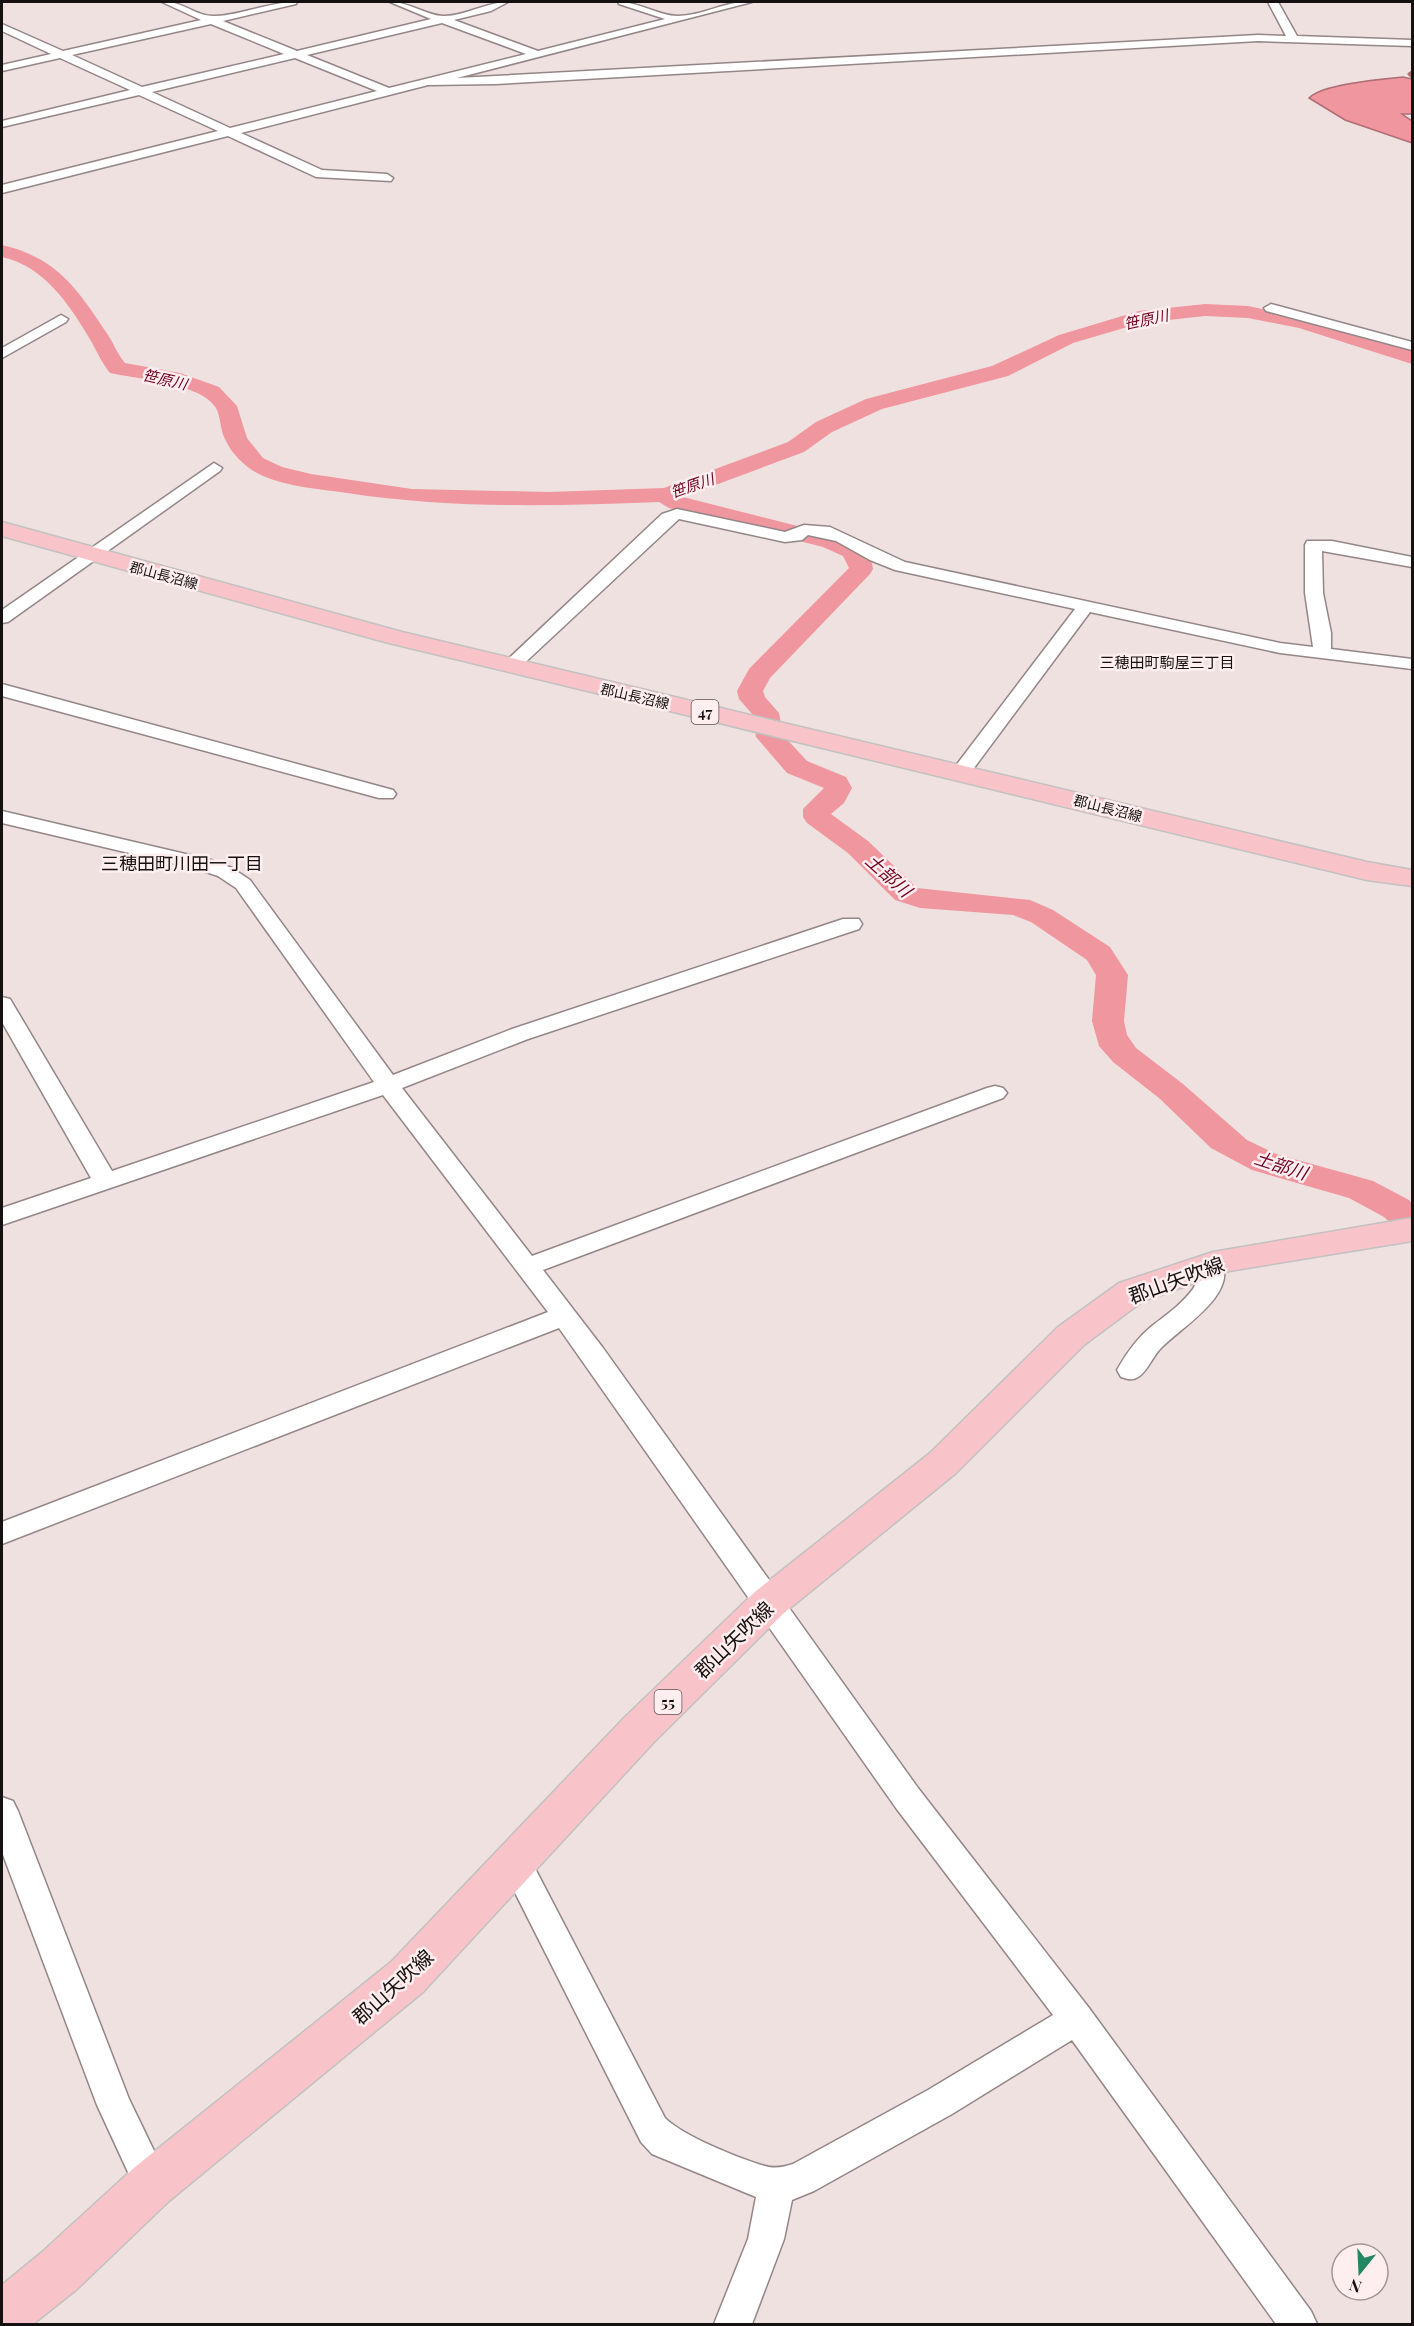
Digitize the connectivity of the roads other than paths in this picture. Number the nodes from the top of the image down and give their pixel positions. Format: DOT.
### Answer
graph roads {
  1 [pos="167,2"];
  2 [pos="292,2"];
  3 [pos="394,2"];
  4 [pos="503,2"];
  5 [pos="623,2"];
  6 [pos="747,2"];
  7 [pos="1273,2"];
  8 [pos="212,20"];
  9 [pos="442,20"];
  10 [pos="675,20"];
  11 [pos="2,27"];
  12 [pos="1293,38"];
  13 [pos="1413,43"];
  14 [pos="59,55"];
  15 [pos="295,55"];
  16 [pos="537,55"];
  17 [pos="2,68"];
  18 [pos="428,82"];
  19 [pos="140,91"];
  20 [pos="388,92"];
  21 [pos="2,124"];
  22 [pos="231,132"];
  23 [pos="387,178"];
  24 [pos="2,189"];
  25 [pos="1271,308"];
  26 [pos="60,319"];
  27 [pos="1413,346"];
  28 [pos="2,354"];
  29 [pos="214,468"];
  30 [pos="2,529"];
  31 [pos="92,555"];
  32 [pos="1413,562"];
  33 [pos="1086,606"];
  34 [pos="2,618"];
  35 [pos="1322,655"];
  36 [pos="1413,664"];
  37 [pos="511,666"];
  38 [pos="2,690"];
  39 [pos="961,772"];
  40 [pos="386,794"];
  41 [pos="2,817"];
  42 [pos="1413,878"];
  43 [pos="851,924"];
  44 [pos="2,1004"];
  45 [pos="388,1085"];
  46 [pos="995,1093"];
  47 [pos="106,1182"];
  48 [pos="2,1217"];
  49 [pos="1413,1230"];
  50 [pos="1211,1265"];
  51 [pos="527,1267"];
  52 [pos="564,1316"];
  53 [pos="1130,1370"];
  54 [pos="2,1533"];
  55 [pos="770,1602"];
  56 [pos="2,1811"];
  57 [pos="516,1863"];
  58 [pos="1077,2019"];
  59 [pos="152,2184"];
  60 [pos="774,2185"];
  61 [pos="2,2317"];
  62 [pos="733,2325"];
  63 [pos="1298,2325"];
  1 -- 8 [label="street"];
  2 -- 8 [label="street"];
  3 -- 9 [label="street"];
  4 -- 9 [label="street"];
  5 -- 10 [label="street"];
  6 -- 10 [label="street"];
  7 -- 12 [label="street"];
  8 -- 14 [label="street"];
  8 -- 15 [label="street"];
  9 -- 15 [label="street"];
  9 -- 16 [label="street"];
  10 -- 16 [label="street"];
  11 -- 14 [label="street"];
  12 -- 13 [label="street"];
  12 -- 18 [label="street"];
  14 -- 17 [label="street"];
  14 -- 19 [label="street"];
  15 -- 19 [label="street"];
  15 -- 20 [label="street"];
  16 -- 18 [label="street"];
  18 -- 20 [label="street"];
  19 -- 21 [label="street"];
  19 -- 22 [label="street"];
  20 -- 22 [label="street"];
  22 -- 23 [label="street"];
  22 -- 24 [label="street"];
  25 -- 27 [label="street"];
  26 -- 28 [label="street"];
  29 -- 31 [label="street"];
  30 -- 31 [label="main road, 郡山長沼線 / 47"];
  31 -- 34 [label="street"];
  31 -- 37 [label="main road, 郡山長沼線 / 47"];
  32 -- 35 [label="street"];
  33 -- 35 [label="street"];
  33 -- 37 [label="street"];
  33 -- 39 [label="street"];
  35 -- 36 [label="street"];
  37 -- 39 [label="main road, 郡山長沼線 / 47"];
  38 -- 40 [label="street"];
  39 -- 42 [label="main road, 郡山長沼線 / 47"];
  41 -- 45 [label="street"];
  43 -- 45 [label="street"];
  44 -- 47 [label="street"];
  45 -- 47 [label="street"];
  45 -- 51 [label="street"];
  46 -- 51 [label="street"];
  47 -- 48 [label="street"];
  49 -- 50 [label="main road, 郡山矢吹線 / 55"];
  50 -- 53 [label="street"];
  50 -- 55 [label="main road, 郡山矢吹線 / 55"];
  51 -- 52 [label="street"];
  52 -- 54 [label="street"];
  52 -- 55 [label="street"];
  55 -- 57 [label="main road, 郡山矢吹線 / 55"];
  55 -- 58 [label="street"];
  56 -- 59 [label="street"];
  57 -- 59 [label="main road, 郡山矢吹線 / 55"];
  57 -- 60 [label="street"];
  58 -- 60 [label="street"];
  58 -- 63 [label="street"];
  59 -- 61 [label="main road, 郡山矢吹線 / 55"];
  60 -- 62 [label="street"];
}
